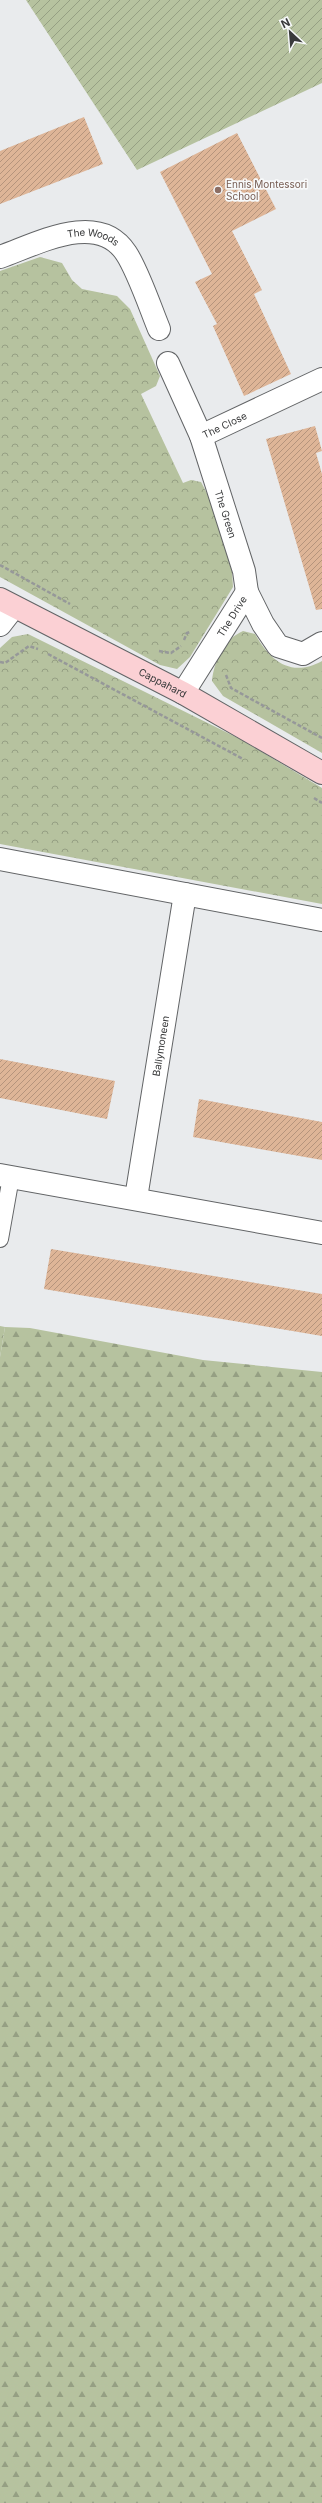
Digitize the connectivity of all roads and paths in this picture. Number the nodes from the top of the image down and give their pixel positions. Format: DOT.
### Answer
graph roads {
  1 [pos="0,257"];
  2 [pos="160,329"];
  3 [pos="168,363"];
  4 [pos="322,379"];
  5 [pos="201,436"];
  6 [pos="0,566"];
  7 [pos="247,592"];
  8 [pos="7,603"];
  9 [pos="75,607"];
  10 [pos="0,626"];
  11 [pos="216,642"];
  12 [pos="322,643"];
  13 [pos="157,650"];
  14 [pos="0,662"];
  15 [pos="228,671"];
  16 [pos="184,693"];
  17 [pos="322,738"];
  18 [pos="247,761"];
  19 [pos="322,773"];
  20 [pos="308,795"];
  21 [pos="322,803"];
  22 [pos="0,859"];
  23 [pos="185,894"];
  24 [pos="322,920"];
  25 [pos="6,1176"];
  26 [pos="136,1198"];
  27 [pos="322,1233"];
  28 [pos="0,1239"];
  1 -- 2 [label="street, The Woods"];
  3 -- 5 [label="street, The Close"];
  4 -- 5 [label="street, The Close"];
  5 -- 7 [label="street, The Green"];
  6 -- 9 [label="path"];
  7 -- 11 [label="street, The Drive"];
  7 -- 12 [label="street, The Drive"];
  8 -- 10 [label="street"];
  8 -- 16 [label="main road, Cappahard"];
  11 -- 13 [label="path"];
  11 -- 16 [label="street, The Drive"];
  14 -- 18 [label="path"];
  15 -- 17 [label="path"];
  16 -- 19 [label="main road, Cappahard"];
  20 -- 21 [label="path"];
  22 -- 23 [label="street"];
  23 -- 24 [label="street"];
  23 -- 26 [label="street, Ballymoneen"];
  25 -- 26 [label="street"];
  25 -- 28 [label="lane"];
  26 -- 27 [label="street"];
}
